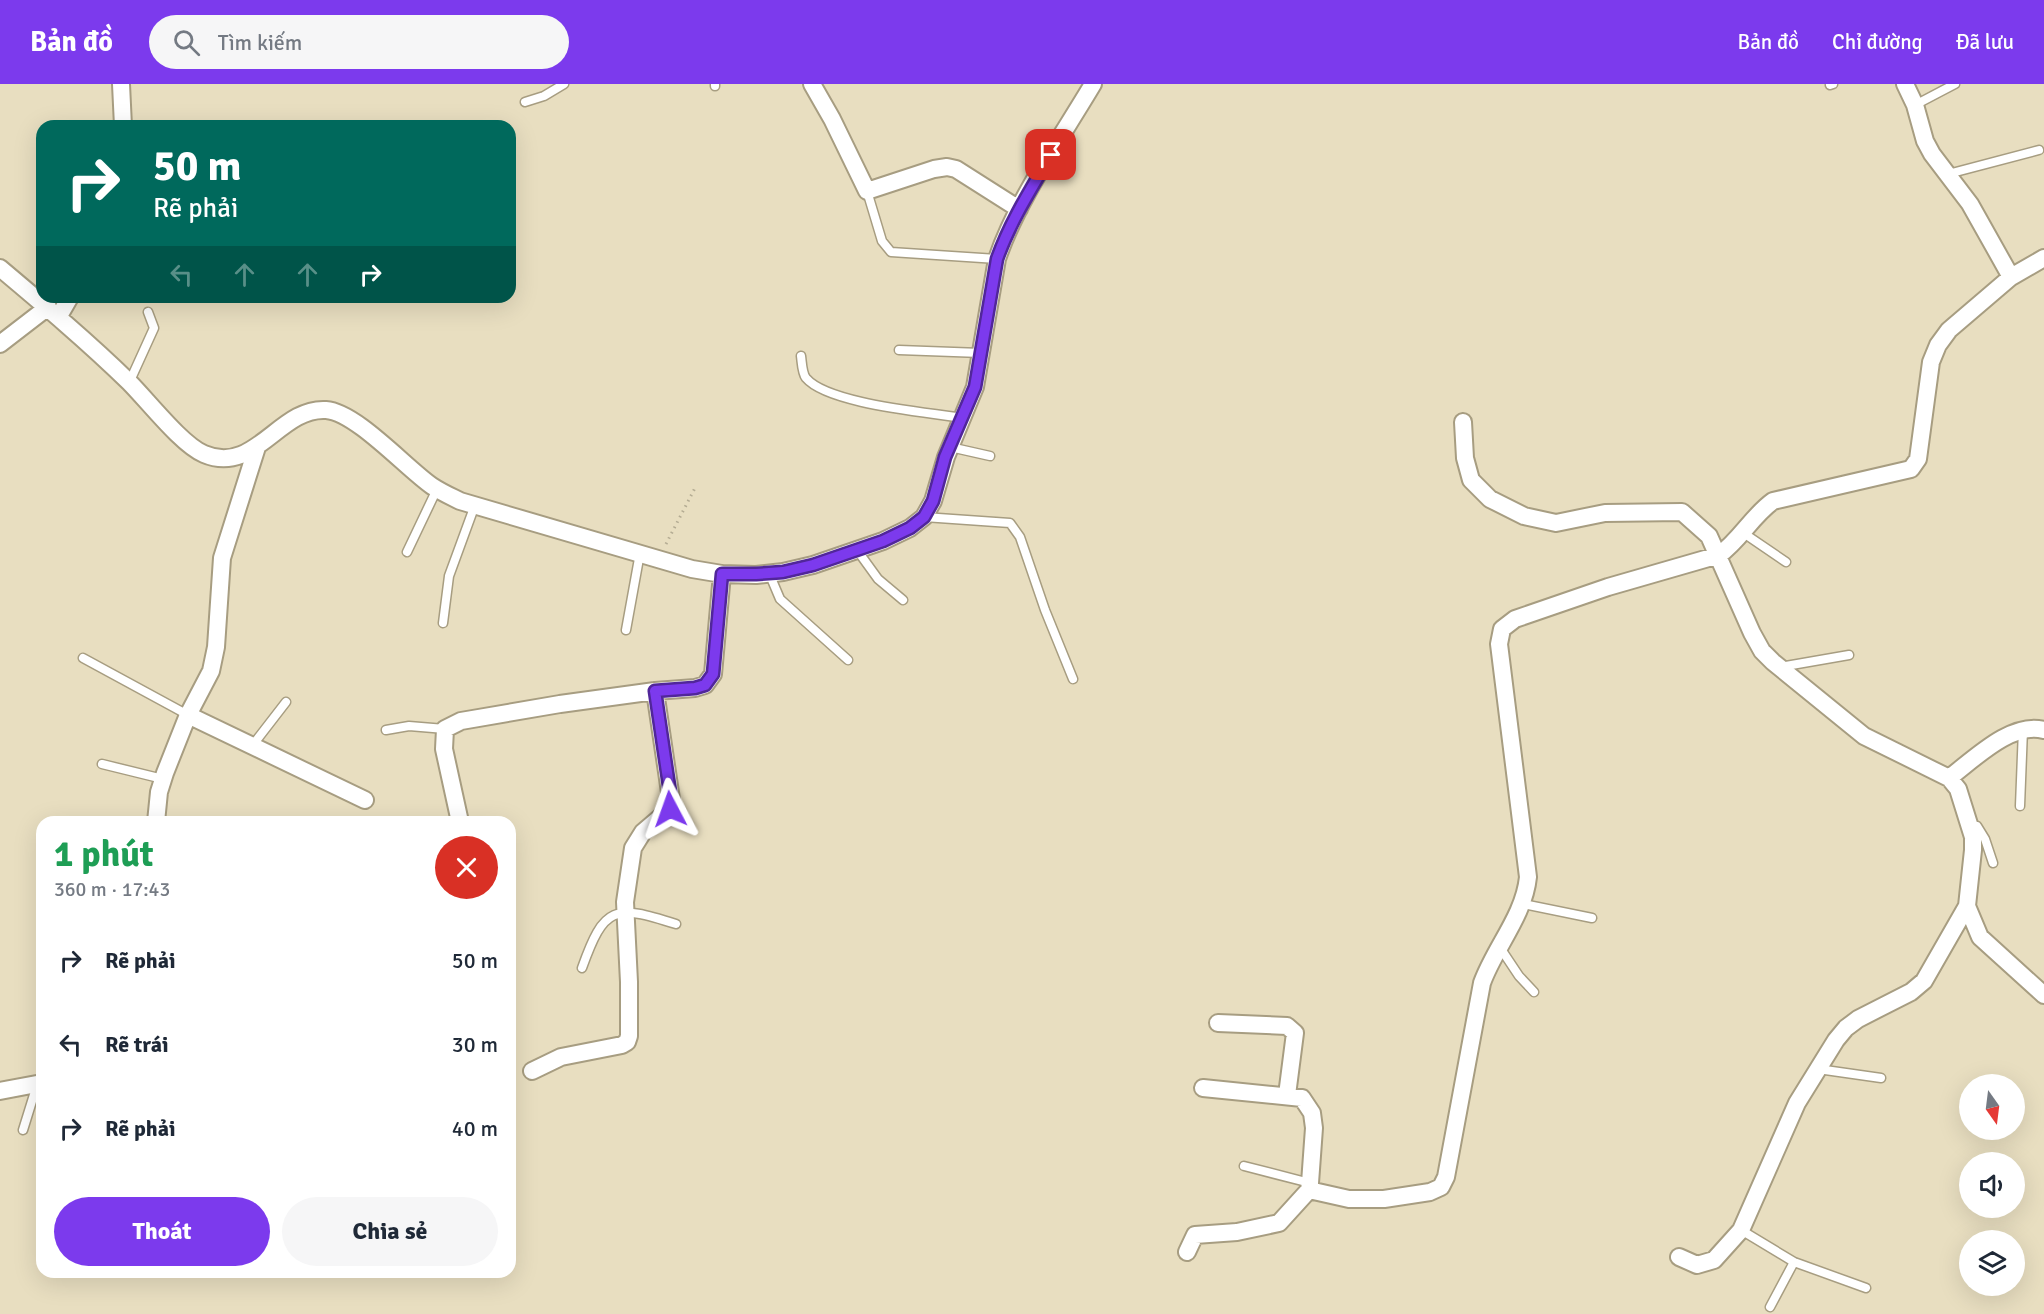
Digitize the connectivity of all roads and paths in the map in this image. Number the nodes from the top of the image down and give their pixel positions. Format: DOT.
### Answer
graph roads {
  1 [pos="121,84"];
  2 [pos="564,84"];
  3 [pos="812,84"];
  4 [pos="1093,84"];
  5 [pos="1905,84"];
  6 [pos="1955,84"];
  7 [pos="525,102"];
  8 [pos="1915,105"];
  9 [pos="123,120"];
  10 [pos="2039,150"];
  11 [pos="1947,174"];
  12 [pos="867,191"];
  13 [pos="1019,209"];
  14 [pos="2044,258"];
  15 [pos="997,259"];
  16 [pos="0,268"];
  17 [pos="2011,277"];
  18 [pos="36,298"];
  19 [pos="42,303"];
  20 [pos="63,303"];
  21 [pos="53,312"];
  22 [pos="148,312"];
  23 [pos="0,344"];
  24 [pos="899,350"];
  25 [pos="981,353"];
  26 [pos="801,356"];
  27 [pos="129,382"];
  28 [pos="962,418"];
  29 [pos="1463,422"];
  30 [pos="257,447"];
  31 [pos="950,447"];
  32 [pos="990,456"];
  33 [pos="696,486"];
  34 [pos="437,489"];
  35 [pos="475,505"];
  36 [pos="924,517"];
  37 [pos="1742,532"];
  38 [pos="857,550"];
  39 [pos="407,552"];
  40 [pos="640,553"];
  41 [pos="1719,555"];
  42 [pos="659,559"];
  43 [pos="1786,562"];
  44 [pos="769,573"];
  45 [pos="722,574"];
  46 [pos="903,600"];
  47 [pos="442,623"];
  48 [pos="626,630"];
  49 [pos="1849,655"];
  50 [pos="83,658"];
  51 [pos="848,660"];
  52 [pos="1779,667"];
  53 [pos="1073,679"];
  54 [pos="655,691"];
  55 [pos="286,702"];
  56 [pos="188,715"];
  57 [pos="445,729"];
  58 [pos="2023,729"];
  59 [pos="386,730"];
  60 [pos="2044,730"];
  61 [pos="252,746"];
  62 [pos="102,764"];
  63 [pos="1950,778"];
  64 [pos="163,779"];
  65 [pos="365,800"];
  66 [pos="2020,806"];
  67 [pos="157,816"];
  68 [pos="459,816"];
  69 [pos="1970,825"];
  70 [pos="1993,863"];
  71 [pos="1523,903"];
  72 [pos="1967,906"];
  73 [pos="625,912"];
  74 [pos="1592,918"];
  75 [pos="676,924"];
  76 [pos="1499,946"];
  77 [pos="582,968"];
  78 [pos="1534,992"];
  79 [pos="2044,995"];
  80 [pos="1218,1023"];
  81 [pos="1818,1069"];
  82 [pos="532,1071"];
  83 [pos="1881,1078"];
  84 [pos="36,1084"];
  85 [pos="1203,1088"];
  86 [pos="0,1091"];
  87 [pos="36,1094"];
  88 [pos="1287,1095"];
  89 [pos="23,1130"];
  90 [pos="1244,1166"];
  91 [pos="1309,1187"];
  92 [pos="1741,1230"];
  93 [pos="1187,1252"];
  94 [pos="1679,1257"];
  95 [pos="1794,1262"];
  96 [pos="1866,1288"];
  97 [pos="1770,1307"];
  1 -- 9 [label="street"];
  2 -- 7 [label="lane"];
  3 -- 12 [label="street"];
  4 -- 13 [label="street"];
  5 -- 8 [label="street"];
  6 -- 8 [label="lane"];
  8 -- 11 [label="street"];
  10 -- 11 [label="lane"];
  11 -- 17 [label="street"];
  12 -- 13 [label="street"];
  12 -- 15 [label="lane"];
  13 -- 15 [label="street"];
  14 -- 17 [label="street"];
  15 -- 25 [label="street"];
  16 -- 18 [label="street"];
  17 -- 37 [label="street"];
  19 -- 21 [label="street"];
  20 -- 21 [label="street"];
  21 -- 23 [label="street"];
  21 -- 27 [label="street"];
  22 -- 27 [label="lane"];
  24 -- 25 [label="lane"];
  25 -- 28 [label="street"];
  26 -- 28 [label="lane"];
  27 -- 30 [label="street"];
  28 -- 31 [label="street"];
  29 -- 41 [label="street"];
  30 -- 34 [label="street"];
  30 -- 56 [label="street"];
  31 -- 32 [label="lane"];
  31 -- 36 [label="street"];
  33 -- 42 [label="path"];
  34 -- 35 [label="street"];
  34 -- 39 [label="lane"];
  35 -- 40 [label="street"];
  35 -- 47 [label="lane"];
  36 -- 38 [label="street"];
  36 -- 53 [label="lane"];
  37 -- 41 [label="street"];
  37 -- 43 [label="lane"];
  38 -- 44 [label="street"];
  38 -- 46 [label="lane"];
  40 -- 42 [label="street"];
  40 -- 48 [label="lane"];
  41 -- 52 [label="street"];
  41 -- 71 [label="street"];
  42 -- 45 [label="street"];
  44 -- 45 [label="street"];
  44 -- 51 [label="lane"];
  45 -- 54 [label="street"];
  49 -- 52 [label="lane"];
  50 -- 56 [label="lane"];
  52 -- 63 [label="street"];
  54 -- 57 [label="street"];
  54 -- 73 [label="street"];
  55 -- 61 [label="lane"];
  56 -- 61 [label="street"];
  56 -- 64 [label="street"];
  57 -- 59 [label="lane"];
  57 -- 68 [label="street"];
  58 -- 60 [label="street"];
  58 -- 63 [label="street"];
  58 -- 66 [label="lane"];
  61 -- 65 [label="street"];
  62 -- 64 [label="lane"];
  63 -- 69 [label="street"];
  64 -- 67 [label="street"];
  69 -- 70 [label="lane"];
  69 -- 72 [label="street"];
  71 -- 74 [label="lane"];
  71 -- 76 [label="street"];
  72 -- 79 [label="street"];
  72 -- 81 [label="street"];
  73 -- 75 [label="lane"];
  73 -- 77 [label="lane"];
  73 -- 82 [label="street"];
  76 -- 78 [label="lane"];
  76 -- 91 [label="street"];
  80 -- 88 [label="street"];
  81 -- 83 [label="lane"];
  81 -- 92 [label="street"];
  84 -- 86 [label="street"];
  85 -- 88 [label="street"];
  87 -- 89 [label="lane"];
  88 -- 91 [label="street"];
  90 -- 91 [label="lane"];
  91 -- 93 [label="street"];
  92 -- 94 [label="street"];
  92 -- 95 [label="lane"];
  95 -- 96 [label="lane"];
  95 -- 97 [label="lane"];
}
